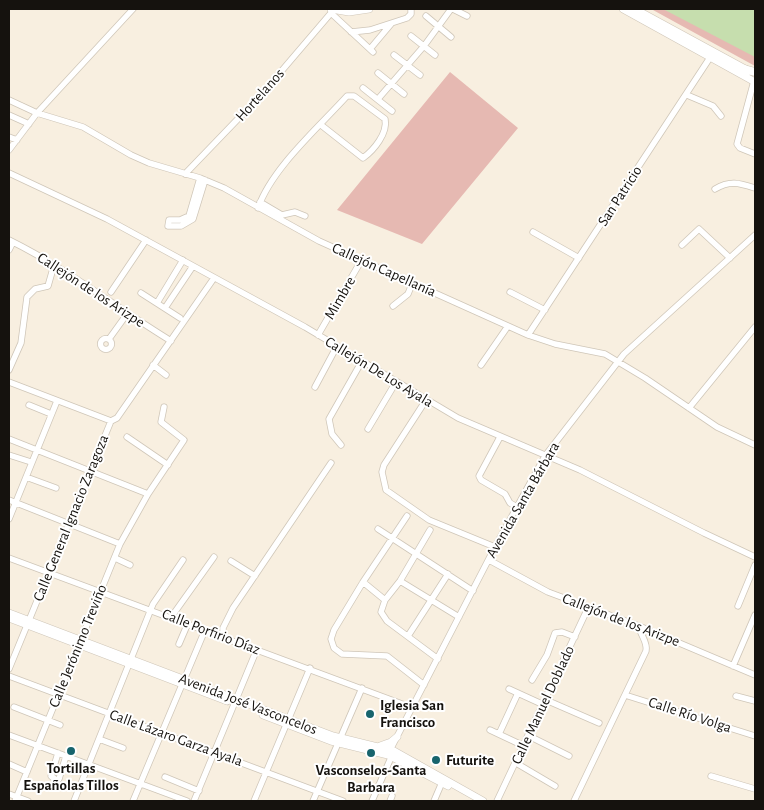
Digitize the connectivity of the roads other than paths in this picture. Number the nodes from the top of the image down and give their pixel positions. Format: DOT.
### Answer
graph roads {
  1 [pos="132,9"];
  2 [pos="368,9"];
  3 [pos="410,9"];
  4 [pos="452,9"];
  5 [pos="623,9"];
  6 [pos="635,9"];
  7 [pos="331,10"];
  8 [pos="426,16"];
  9 [pos="467,16"];
  10 [pos="390,24"];
  11 [pos="438,27"];
  12 [pos="351,32"];
  13 [pos="410,36"];
  14 [pos="451,37"];
  15 [pos="424,46"];
  16 [pos="394,55"];
  17 [pos="435,55"];
  18 [pos="711,56"];
  19 [pos="406,65"];
  20 [pos="744,69"];
  21 [pos="378,73"];
  22 [pos="420,75"];
  23 [pos="755,77"];
  24 [pos="392,84"];
  25 [pos="363,88"];
  26 [pos="404,94"];
  27 [pos="687,95"];
  28 [pos="378,99"];
  29 [pos="9,100"];
  30 [pos="392,111"];
  31 [pos="37,113"];
  32 [pos="9,115"];
  33 [pos="721,116"];
  34 [pos="29,124"];
  35 [pos="321,125"];
  36 [pos="9,137"];
  37 [pos="17,140"];
  38 [pos="9,150"];
  39 [pos="755,154"];
  40 [pos="9,174"];
  41 [pos="185,174"];
  42 [pos="202,179"];
  43 [pos="755,188"];
  44 [pos="715,189"];
  45 [pos="199,194"];
  46 [pos="259,205"];
  47 [pos="305,216"];
  48 [pos="533,232"];
  49 [pos="755,235"];
  50 [pos="146,240"];
  51 [pos="11,241"];
  52 [pos="682,245"];
  53 [pos="9,250"];
  54 [pos="579,258"];
  55 [pos="730,258"];
  56 [pos="183,260"];
  57 [pos="361,261"];
  58 [pos="54,265"];
  59 [pos="193,266"];
  60 [pos="214,278"];
  61 [pos="412,284"];
  62 [pos="111,292"];
  63 [pos="510,292"];
  64 [pos="141,293"];
  65 [pos="157,303"];
  66 [pos="393,306"];
  67 [pos="165,308"];
  68 [pos="545,310"];
  69 [pos="127,314"];
  70 [pos="180,318"];
  71 [pos="508,326"];
  72 [pos="755,327"];
  73 [pos="318,335"];
  74 [pos="528,335"];
  75 [pos="109,339"];
  76 [pos="171,341"];
  77 [pos="337,346"];
  78 [pos="362,361"];
  79 [pos="618,362"];
  80 [pos="481,365"];
  81 [pos="153,366"];
  82 [pos="9,370"];
  83 [pos="166,375"];
  84 [pos="9,382"];
  85 [pos="396,382"];
  86 [pos="315,387"];
  87 [pos="426,400"];
  88 [pos="57,401"];
  89 [pos="29,405"];
  90 [pos="164,406"];
  91 [pos="689,408"];
  92 [pos="51,414"];
  93 [pos="111,421"];
  94 [pos="368,429"];
  95 [pos="128,437"];
  96 [pos="500,437"];
  97 [pos="9,439"];
  98 [pos="342,444"];
  99 [pos="755,445"];
  100 [pos="36,449"];
  101 [pos="9,455"];
  102 [pos="545,456"];
  103 [pos="31,462"];
  104 [pos="331,463"];
  105 [pos="168,465"];
  106 [pos="91,470"];
  107 [pos="26,477"];
  108 [pos="56,488"];
  109 [pos="148,494"];
  110 [pos="9,500"];
  111 [pos="15,503"];
  112 [pos="517,507"];
  113 [pos="407,516"];
  114 [pos="9,519"];
  115 [pos="69,524"];
  116 [pos="378,529"];
  117 [pos="430,530"];
  118 [pos="392,537"];
  119 [pos="120,544"];
  120 [pos="496,547"];
  121 [pos="416,554"];
  122 [pos="214,557"];
  123 [pos="755,557"];
  124 [pos="9,558"];
  125 [pos="115,558"];
  126 [pos="183,560"];
  127 [pos="489,560"];
  128 [pos="231,561"];
  129 [pos="755,564"];
  130 [pos="130,565"];
  131 [pos="49,572"];
  132 [pos="448,574"];
  133 [pos="255,576"];
  134 [pos="400,581"];
  135 [pos="363,582"];
  136 [pos="100,590"];
  137 [pos="473,591"];
  138 [pos="385,600"];
  139 [pos="431,601"];
  140 [pos="738,606"];
  141 [pos="588,608"];
  142 [pos="152,609"];
  143 [pos="9,613"];
  144 [pos="172,616"];
  145 [pos="755,616"];
  146 [pos="9,618"];
  147 [pos="459,618"];
  148 [pos="28,623"];
  149 [pos="188,623"];
  150 [pos="639,626"];
  151 [pos="205,630"];
  152 [pos="223,636"];
  153 [pos="408,636"];
  154 [pos="575,637"];
  155 [pos="79,642"];
  156 [pos="179,644"];
  157 [pos="257,649"];
  158 [pos="438,659"];
  159 [pos="130,662"];
  160 [pos="733,666"];
  161 [pos="310,668"];
  162 [pos="9,669"];
  163 [pos="755,675"];
  164 [pos="9,676"];
  165 [pos="532,680"];
  166 [pos="182,681"];
  167 [pos="424,685"];
  168 [pos="362,688"];
  169 [pos="509,689"];
  170 [pos="518,693"];
  171 [pos="58,694"];
  172 [pos="625,694"];
  173 [pos="736,696"];
  174 [pos="235,701"];
  175 [pos="545,702"];
  176 [pos="755,702"];
  177 [pos="14,707"];
  178 [pos="413,708"];
  179 [pos="110,713"];
  180 [pos="47,721"];
  181 [pos="286,721"];
  182 [pos="599,723"];
  183 [pos="60,725"];
  184 [pos="490,730"];
  185 [pos="161,734"];
  186 [pos="499,734"];
  187 [pos="9,735"];
  188 [pos="398,736"];
  189 [pos="529,736"];
  190 [pos="755,736"];
  191 [pos="99,739"];
  192 [pos="339,741"];
  193 [pos="38,746"];
  194 [pos="524,746"];
  195 [pos="379,747"];
  196 [pos="123,748"];
  197 [pos="214,751"];
  198 [pos="58,753"];
  199 [pos="391,753"];
  200 [pos="66,756"];
  201 [pos="569,756"];
  202 [pos="516,763"];
  203 [pos="9,764"];
  204 [pos="88,764"];
  205 [pos="265,771"];
  206 [pos="27,772"];
  207 [pos="711,776"];
  208 [pos="165,777"];
  209 [pos="442,780"];
  210 [pos="140,784"];
  211 [pos="555,786"];
  212 [pos="755,789"];
  213 [pos="199,791"];
  214 [pos="317,792"];
  215 [pos="9,794"];
  216 [pos="16,799"];
  217 [pos="28,801"];
  218 [pos="74,801"];
  219 [pos="133,801"];
  220 [pos="187,801"];
  221 [pos="194,801"];
  222 [pos="254,801"];
  223 [pos="314,801"];
  224 [pos="343,801"];
  225 [pos="372,801"];
  226 [pos="434,801"];
  227 [pos="474,801"];
  228 [pos="483,801"];
  229 [pos="497,801"];
  230 [pos="574,801"];
  1 -- 31 [label="street"];
  2 -- 7 [label="main road"];
  3 -- 10 [label="street"];
  4 -- 9 [label="street"];
  4 -- 11 [label="street"];
  5 -- 18 [label="main road"];
  6 -- 20 [label="main road"];
  7 -- 12 [label="street"];
  7 -- 41 [label="street, Hortelanos"];
  8 -- 11 [label="street"];
  10 -- 12 [label="street"];
  10 -- 12 [label="street"];
  11 -- 14 [label="street"];
  11 -- 15 [label="street"];
  13 -- 15 [label="street"];
  15 -- 17 [label="street"];
  15 -- 19 [label="street"];
  16 -- 19 [label="street"];
  18 -- 23 [label="main road"];
  18 -- 27 [label="street, San Patricio"];
  19 -- 22 [label="street"];
  19 -- 24 [label="street"];
  20 -- 23 [label="highway"];
  21 -- 24 [label="street"];
  23 -- 39 [label="street"];
  24 -- 26 [label="street"];
  24 -- 28 [label="street"];
  25 -- 28 [label="street"];
  27 -- 33 [label="street"];
  27 -- 54 [label="street, San Patricio"];
  28 -- 30 [label="street"];
  29 -- 31 [label="street, Callejón Capellanía"];
  31 -- 34 [label="street"];
  31 -- 41 [label="street, Callejón Capellanía"];
  32 -- 34 [label="street"];
  34 -- 37 [label="street"];
  35 -- 35 [label="street"];
  35 -- 46 [label="street"];
  36 -- 37 [label="street"];
  37 -- 38 [label="street"];
  40 -- 50 [label="street, Callejón De Los Ayala"];
  41 -- 42 [label="street, Callejón Capellanía"];
  42 -- 45 [label="street"];
  42 -- 46 [label="street, Callejón Capellanía"];
  43 -- 44 [label="street"];
  45 -- 45 [label="street"];
  46 -- 47 [label="street"];
  46 -- 57 [label="street, Callejón Capellanía"];
  48 -- 54 [label="street"];
  49 -- 55 [label="street, Avenida Santa Bárbara"];
  50 -- 56 [label="street, Callejón De Los Ayala"];
  50 -- 62 [label="street"];
  51 -- 53 [label="street"];
  51 -- 58 [label="street, Callejón de los Arizpe"];
  52 -- 55 [label="street"];
  54 -- 68 [label="street, San Patricio"];
  55 -- 79 [label="street, Avenida Santa Bárbara"];
  56 -- 59 [label="street, Callejón De Los Ayala"];
  56 -- 65 [label="street"];
  57 -- 61 [label="street, Callejón Capellanía"];
  57 -- 73 [label="street, Mimbre"];
  58 -- 69 [label="street, Callejón de los Arizpe"];
  58 -- 82 [label="street"];
  59 -- 60 [label="street, Callejón De Los Ayala"];
  59 -- 67 [label="street"];
  60 -- 73 [label="street, Callejón De Los Ayala"];
  60 -- 76 [label="street, Calle General Ignacio Zaragoza"];
  61 -- 66 [label="street"];
  61 -- 71 [label="street, Callejón Capellanía"];
  63 -- 68 [label="street"];
  64 -- 65 [label="street"];
  65 -- 67 [label="street"];
  67 -- 70 [label="street"];
  68 -- 74 [label="street, San Patricio"];
  69 -- 75 [label="street"];
  69 -- 76 [label="street, Callejón de los Arizpe"];
  71 -- 74 [label="street, Callejón Capellanía"];
  71 -- 80 [label="street"];
  72 -- 91 [label="street"];
  73 -- 77 [label="street, Callejón De Los Ayala"];
  74 -- 79 [label="street, Callejón Capellanía"];
  76 -- 81 [label="street, Calle General Ignacio Zaragoza"];
  77 -- 78 [label="street, Callejón De Los Ayala"];
  77 -- 86 [label="street"];
  78 -- 85 [label="street, Callejón De Los Ayala"];
  78 -- 98 [label="street"];
  79 -- 91 [label="street, Callejón Capellanía"];
  79 -- 102 [label="street, Avenida Santa Bárbara"];
  81 -- 83 [label="street"];
  81 -- 93 [label="street, Calle General Ignacio Zaragoza"];
  84 -- 88 [label="street"];
  85 -- 87 [label="street, Callejón De Los Ayala"];
  85 -- 94 [label="street"];
  87 -- 96 [label="street, Callejón De Los Ayala"];
  87 -- 120 [label="street"];
  88 -- 92 [label="street"];
  88 -- 93 [label="street"];
  89 -- 92 [label="street"];
  90 -- 105 [label="street, Calle Jerónimo Treviño"];
  91 -- 99 [label="street, Callejón Capellanía"];
  92 -- 100 [label="street"];
  93 -- 106 [label="street, Calle General Ignacio Zaragoza"];
  95 -- 105 [label="street"];
  96 -- 102 [label="street, Callejón De Los Ayala"];
  96 -- 112 [label="street"];
  97 -- 100 [label="street"];
  100 -- 103 [label="street"];
  100 -- 106 [label="street"];
  101 -- 103 [label="street"];
  102 -- 112 [label="street, Avenida Santa Bárbara"];
  102 -- 123 [label="street, Callejón De Los Ayala"];
  103 -- 107 [label="street"];
  104 -- 133 [label="street"];
  105 -- 109 [label="street, Calle Jerónimo Treviño"];
  106 -- 109 [label="street"];
  106 -- 115 [label="street, Calle General Ignacio Zaragoza"];
  107 -- 108 [label="street"];
  107 -- 111 [label="street"];
  109 -- 119 [label="street, Calle Jerónimo Treviño"];
  110 -- 111 [label="street"];
  111 -- 114 [label="street"];
  111 -- 115 [label="street"];
  112 -- 120 [label="street, Avenida Santa Bárbara"];
  113 -- 118 [label="street"];
  115 -- 119 [label="street"];
  115 -- 131 [label="street, Calle General Ignacio Zaragoza"];
  116 -- 118 [label="street"];
  117 -- 121 [label="street"];
  118 -- 121 [label="street"];
  118 -- 135 [label="street"];
  119 -- 125 [label="street, Calle Jerónimo Treviño"];
  120 -- 127 [label="street, Avenida Santa Bárbara"];
  121 -- 132 [label="street"];
  121 -- 134 [label="street"];
  122 -- 144 [label="street"];
  124 -- 131 [label="street, Calle Porfirio Díaz"];
  125 -- 130 [label="street"];
  125 -- 136 [label="street, Calle Jerónimo Treviño"];
  126 -- 142 [label="street"];
  127 -- 137 [label="street, Avenida Santa Bárbara"];
  127 -- 141 [label="street, Callejón de los Arizpe"];
  128 -- 133 [label="street"];
  129 -- 140 [label="street"];
  131 -- 136 [label="street, Calle Porfirio Díaz"];
  131 -- 148 [label="street, Calle General Ignacio Zaragoza"];
  132 -- 137 [label="street"];
  132 -- 139 [label="street"];
  133 -- 152 [label="street"];
  134 -- 138 [label="street"];
  134 -- 139 [label="street"];
  135 -- 138 [label="street"];
  135 -- 167 [label="street"];
  136 -- 142 [label="street, Calle Porfirio Díaz"];
  136 -- 155 [label="street, Calle Jerónimo Treviño"];
  137 -- 147 [label="street, Avenida Santa Bárbara"];
  138 -- 153 [label="street"];
  139 -- 147 [label="street"];
  139 -- 153 [label="street"];
  141 -- 150 [label="street, Callejón de los Arizpe"];
  141 -- 154 [label="street, Calle Manuel Doblado"];
  142 -- 144 [label="street, Calle Porfirio Díaz"];
  142 -- 159 [label="street"];
  143 -- 148 [label="main road, Avenida José Vasconcelos"];
  144 -- 149 [label="street, Calle Porfirio Díaz"];
  145 -- 160 [label="street"];
  146 -- 148 [label="main road, Avenida José Vasconcelos"];
  147 -- 158 [label="street, Avenida Santa Bárbara"];
  148 -- 155 [label="main road, Avenida José Vasconcelos"];
  148 -- 162 [label="street, Calle General Ignacio Zaragoza"];
  149 -- 151 [label="street, Calle Porfirio Díaz"];
  149 -- 156 [label="street"];
  150 -- 160 [label="street, Callejón de los Arizpe"];
  150 -- 172 [label="street"];
  151 -- 152 [label="street, Calle Porfirio Díaz"];
  151 -- 166 [label="street"];
  152 -- 157 [label="street, Calle Porfirio Díaz"];
  153 -- 158 [label="street"];
  154 -- 165 [label="street"];
  154 -- 175 [label="street, Calle Manuel Doblado"];
  155 -- 159 [label="main road, Avenida José Vasconcelos"];
  155 -- 171 [label="street, Calle Jerónimo Treviño"];
  157 -- 161 [label="street, Calle Porfirio Díaz"];
  157 -- 174 [label="street"];
  158 -- 167 [label="street, Avenida Santa Bárbara"];
  159 -- 166 [label="main road, Avenida José Vasconcelos"];
  159 -- 179 [label="street"];
  160 -- 163 [label="street, Callejón de los Arizpe"];
  161 -- 168 [label="street, Calle Porfirio Díaz"];
  161 -- 181 [label="street"];
  164 -- 171 [label="street, Calle Lázaro Garza Ayala"];
  166 -- 174 [label="main road, Avenida José Vasconcelos"];
  166 -- 185 [label="street"];
  167 -- 178 [label="street, Avenida Santa Bárbara"];
  168 -- 178 [label="street, Calle Porfirio Díaz"];
  168 -- 192 [label="street"];
  169 -- 170 [label="street"];
  170 -- 175 [label="street"];
  170 -- 186 [label="street"];
  171 -- 179 [label="street, Calle Lázaro Garza Ayala"];
  171 -- 180 [label="street, Calle Jerónimo Treviño"];
  172 -- 190 [label="street, Calle Río Volga"];
  172 -- 230 [label="street"];
  173 -- 176 [label="street"];
  174 -- 181 [label="main road, Avenida José Vasconcelos"];
  174 -- 197 [label="street"];
  175 -- 182 [label="street"];
  175 -- 189 [label="street, Calle Manuel Doblado"];
  177 -- 180 [label="street"];
  178 -- 188 [label="street, Avenida Santa Bárbara"];
  179 -- 185 [label="street, Calle Lázaro Garza Ayala"];
  179 -- 191 [label="street"];
  180 -- 183 [label="street"];
  180 -- 193 [label="street, Calle Jerónimo Treviño"];
  181 -- 192 [label="main road, Avenida José Vasconcelos"];
  181 -- 205 [label="street"];
  184 -- 186 [label="street"];
  185 -- 197 [label="street, Calle Lázaro Garza Ayala"];
  185 -- 210 [label="street"];
  186 -- 194 [label="street"];
  187 -- 193 [label="street"];
  188 -- 195 [label="main road"];
  188 -- 199 [label="street, Avenida Santa Bárbara"];
  189 -- 194 [label="street, Calle Manuel Doblado"];
  189 -- 201 [label="street"];
  191 -- 196 [label="street"];
  191 -- 204 [label="street"];
  192 -- 195 [label="main road, Avenida José Vasconcelos"];
  192 -- 199 [label="main road, Avenida José Vasconcelos"];
  192 -- 214 [label="street"];
  193 -- 198 [label="street"];
  193 -- 206 [label="street, Calle Jerónimo Treviño"];
  194 -- 202 [label="street, Calle Manuel Doblado"];
  195 -- 199 [label="main road, Avenida José Vasconcelos"];
  197 -- 205 [label="street, Calle Lázaro Garza Ayala"];
  197 -- 213 [label="street"];
  198 -- 200 [label="street"];
  198 -- 200 [label="street"];
  199 -- 209 [label="main road, Avenida José Vasconcelos"];
  199 -- 225 [label="street, Avenida Santa Bárbara"];
  200 -- 204 [label="street"];
  202 -- 211 [label="street"];
  202 -- 229 [label="street, Calle Manuel Doblado"];
  203 -- 206 [label="street"];
  204 -- 210 [label="street"];
  204 -- 218 [label="street"];
  205 -- 214 [label="street, Calle Lázaro Garza Ayala"];
  205 -- 222 [label="street"];
  206 -- 216 [label="street, Calle Jerónimo Treviño"];
  207 -- 212 [label="street"];
  208 -- 213 [label="street"];
  209 -- 226 [label="street"];
  209 -- 227 [label="main road, Avenida José Vasconcelos"];
  209 -- 228 [label="main road, Avenida José Vasconcelos"];
  210 -- 219 [label="street"];
  210 -- 220 [label="street"];
  213 -- 221 [label="street"];
  214 -- 223 [label="street"];
  214 -- 224 [label="street, Calle Lázaro Garza Ayala"];
  215 -- 216 [label="street"];
  216 -- 217 [label="street"];
}
